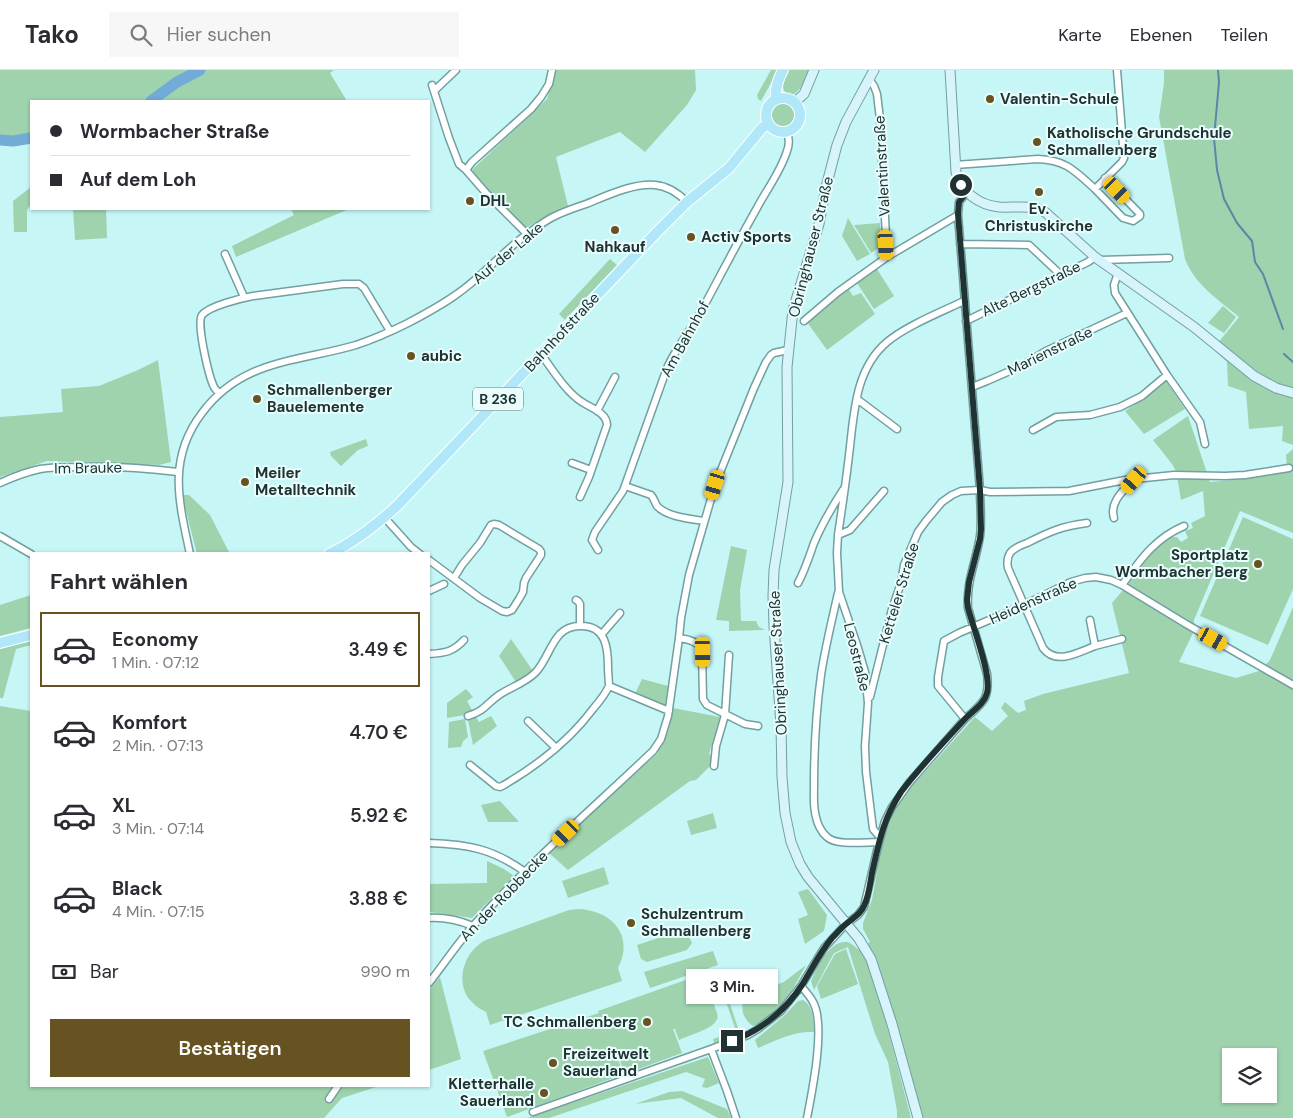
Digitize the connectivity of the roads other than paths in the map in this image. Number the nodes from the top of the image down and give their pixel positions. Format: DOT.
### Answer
graph roads {
  1 [pos="456,70"];
  2 [pos="552,70"];
  3 [pos="783,70"];
  4 [pos="814,70"];
  5 [pos="874,70"];
  6 [pos="950,70"];
  7 [pos="1118,70"];
  8 [pos="869,78"];
  9 [pos="776,98"];
  10 [pos="795,102"];
  11 [pos="768,124"];
  12 [pos="787,132"];
  13 [pos="955,165"];
  14 [pos="466,170"];
  15 [pos="1105,178"];
  16 [pos="1095,188"];
  17 [pos="967,192"];
  18 [pos="687,202"];
  19 [pos="958,214"];
  20 [pos="526,234"];
  21 [pos="960,244"];
  22 [pos="225,254"];
  23 [pos="887,257"];
  24 [pos="1169,258"];
  25 [pos="1098,259"];
  26 [pos="1118,273"];
  27 [pos="1061,274"];
  28 [pos="244,297"];
  29 [pos="964,301"];
  30 [pos="1127,313"];
  31 [pos="804,321"];
  32 [pos="966,321"];
  33 [pos="390,331"];
  34 [pos="788,350"];
  35 [pos="541,354"];
  36 [pos="1167,375"];
  37 [pos="616,377"];
  38 [pos="972,387"];
  39 [pos="219,393"];
  40 [pos="1293,393"];
  41 [pos="856,399"];
  42 [pos="597,411"];
  43 [pos="898,429"];
  44 [pos="1033,430"];
  45 [pos="1205,444"];
  46 [pos="572,462"];
  47 [pos="1290,468"];
  48 [pos="591,470"];
  49 [pos="178,472"];
  50 [pos="1134,480"];
  51 [pos="0,483"];
  52 [pos="625,486"];
  53 [pos="844,489"];
  54 [pos="980,490"];
  55 [pos="884,491"];
  56 [pos="580,497"];
  57 [pos="384,517"];
  58 [pos="1114,518"];
  59 [pos="704,521"];
  60 [pos="1087,523"];
  61 [pos="1184,526"];
  62 [pos="838,535"];
  63 [pos="0,536"];
  64 [pos="598,550"];
  65 [pos="190,552"];
  66 [pos="333,552"];
  67 [pos="417,552"];
  68 [pos="30,553"];
  69 [pos="430,561"];
  70 [pos="454,578"];
  71 [pos="444,584"];
  72 [pos="798,584"];
  73 [pos="1122,585"];
  74 [pos="430,591"];
  75 [pos="839,592"];
  76 [pos="576,600"];
  77 [pos="1024,605"];
  78 [pos="620,613"];
  79 [pos="1090,620"];
  80 [pos="580,626"];
  81 [pos="973,627"];
  82 [pos="30,635"];
  83 [pos="601,635"];
  84 [pos="679,638"];
  85 [pos="1122,639"];
  86 [pos="464,640"];
  87 [pos="0,643"];
  88 [pos="1095,646"];
  89 [pos="430,654"];
  90 [pos="729,655"];
  91 [pos="1293,685"];
  92 [pos="609,686"];
  93 [pos="868,703"];
  94 [pos="669,711"];
  95 [pos="725,714"];
  96 [pos="468,716"];
  97 [pos="965,719"];
  98 [pos="528,721"];
  99 [pos="758,726"];
  100 [pos="556,748"];
  101 [pos="470,765"];
  102 [pos="714,766"];
  103 [pos="879,839"];
  104 [pos="430,843"];
  105 [pos="525,872"];
  106 [pos="430,918"];
  107 [pos="846,924"];
  108 [pos="473,926"];
  109 [pos="430,982"];
  110 [pos="801,986"];
  111 [pos="711,1049"];
  112 [pos="337,1087"];
  113 [pos="328,1098"];
  114 [pos="533,1112"];
  115 [pos="736,1118"];
  116 [pos="807,1118"];
  117 [pos="918,1118"];
  1 -- 14 [label="street"];
  2 -- 14 [label="street"];
  3 -- 9 [label="main road"];
  4 -- 10 [label="street"];
  5 -- 8 [label="street, Obringhauser Straße"];
  6 -- 13 [label="street"];
  7 -- 15 [label="street"];
  8 -- 23 [label="street, Valentinstraße"];
  8 -- 34 [label="street, Obringhauser Straße"];
  9 -- 10 [label="main road"];
  9 -- 11 [label="main road"];
  10 -- 12 [label="main road"];
  11 -- 12 [label="main road"];
  11 -- 18 [label="main road, Bahnhofstraße / B 236"];
  12 -- 52 [label="street, Am Bahnhof"];
  13 -- 16 [label="street"];
  13 -- 17 [label="street"];
  14 -- 20 [label="street"];
  15 -- 16 [label="street"];
  15 -- 16 [label="street"];
  17 -- 19 [label="street"];
  17 -- 25 [label="street"];
  18 -- 20 [label="street, Auf der Lake"];
  18 -- 35 [label="main road, Bahnhofstraße / B 236"];
  19 -- 21 [label="street"];
  19 -- 23 [label="street"];
  20 -- 33 [label="street, Auf der Lake"];
  21 -- 27 [label="street"];
  21 -- 29 [label="street"];
  22 -- 28 [label="street"];
  23 -- 31 [label="street"];
  24 -- 25 [label="street"];
  25 -- 26 [label="street"];
  25 -- 27 [label="street, Alte Bergstraße"];
  26 -- 30 [label="street"];
  26 -- 40 [label="street"];
  27 -- 32 [label="street, Alte Bergstraße"];
  28 -- 33 [label="street"];
  28 -- 39 [label="street"];
  29 -- 32 [label="street"];
  29 -- 41 [label="street, Leostraße"];
  30 -- 36 [label="street"];
  30 -- 38 [label="street, Marienstraße"];
  32 -- 38 [label="street"];
  33 -- 39 [label="street, Auf der Lake"];
  34 -- 59 [label="street, An der Robbecke"];
  34 -- 107 [label="street, Obringhauser Straße"];
  35 -- 42 [label="street"];
  35 -- 57 [label="main road, Bahnhofstraße / B 236"];
  36 -- 44 [label="street"];
  36 -- 45 [label="street"];
  37 -- 42 [label="street"];
  38 -- 54 [label="street"];
  39 -- 49 [label="street, Auf der Lake"];
  41 -- 43 [label="street"];
  41 -- 53 [label="street, Leostraße"];
  42 -- 48 [label="street"];
  46 -- 48 [label="street"];
  47 -- 50 [label="street, Ketteler Straße"];
  48 -- 56 [label="street"];
  49 -- 51 [label="street, Im Brauke"];
  49 -- 65 [label="street, Auf der Lake"];
  50 -- 54 [label="street, Ketteler Straße"];
  50 -- 58 [label="street"];
  52 -- 59 [label="street"];
  52 -- 64 [label="street, Am Bahnhof"];
  53 -- 62 [label="street, Leostraße"];
  53 -- 72 [label="street"];
  54 -- 81 [label="street"];
  54 -- 93 [label="street, Ketteler Straße"];
  55 -- 62 [label="street"];
  57 -- 66 [label="main road, Bahnhofstraße / B 236"];
  57 -- 67 [label="street"];
  59 -- 84 [label="street, An der Robbecke"];
  60 -- 77 [label="street"];
  61 -- 73 [label="street"];
  62 -- 75 [label="street, Leostraße"];
  63 -- 68 [label="street"];
  69 -- 70 [label="street"];
  70 -- 70 [label="street"];
  71 -- 74 [label="street"];
  73 -- 77 [label="street, Heidenstraße"];
  73 -- 91 [label="street, Heidenstraße"];
  75 -- 93 [label="street, Leostraße"];
  75 -- 103 [label="street"];
  76 -- 80 [label="street"];
  77 -- 81 [label="street, Heidenstraße"];
  77 -- 88 [label="street"];
  78 -- 83 [label="street"];
  79 -- 88 [label="street"];
  80 -- 83 [label="street"];
  80 -- 96 [label="street"];
  81 -- 97 [label="street"];
  81 -- 97 [label="street, Heidenstraße"];
  82 -- 87 [label="main road"];
  83 -- 92 [label="street"];
  84 -- 94 [label="street, An der Robbecke"];
  84 -- 95 [label="street"];
  85 -- 88 [label="street"];
  86 -- 89 [label="street"];
  90 -- 95 [label="street"];
  92 -- 94 [label="street"];
  92 -- 100 [label="street"];
  93 -- 103 [label="street, Leostraße"];
  94 -- 105 [label="street, An der Robbecke"];
  95 -- 99 [label="street"];
  95 -- 102 [label="street"];
  97 -- 103 [label="street"];
  98 -- 100 [label="street"];
  100 -- 101 [label="street"];
  103 -- 107 [label="street"];
  104 -- 105 [label="street"];
  105 -- 108 [label="street, An der Robbecke"];
  106 -- 108 [label="street"];
  107 -- 110 [label="street"];
  107 -- 117 [label="street, Obringhauser Straße"];
  108 -- 109 [label="street, An der Robbecke"];
  110 -- 111 [label="street"];
  110 -- 116 [label="street"];
  111 -- 114 [label="street"];
  111 -- 115 [label="street"];
  112 -- 113 [label="street"];
}
